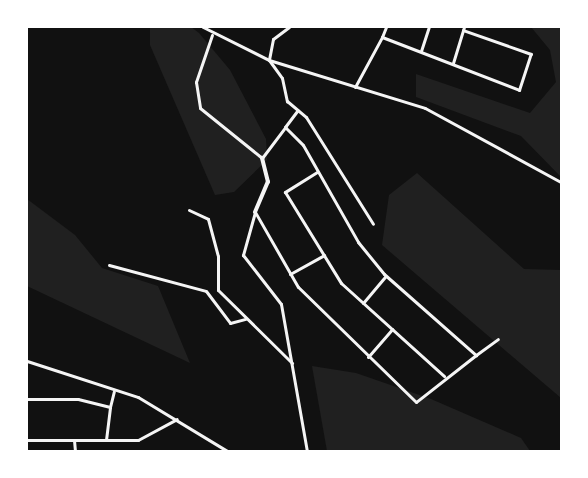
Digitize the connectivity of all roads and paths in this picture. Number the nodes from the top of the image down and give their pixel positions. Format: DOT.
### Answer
graph roads {
  1 [pos="203,27"];
  2 [pos="289,27"];
  3 [pos="386,27"];
  4 [pos="429,27"];
  5 [pos="463,28"];
  6 [pos="212,35"];
  7 [pos="382,38"];
  8 [pos="421,51"];
  9 [pos="269,60"];
  10 [pos="453,63"];
  11 [pos="355,88"];
  12 [pos="298,110"];
  13 [pos="285,127"];
  14 [pos="262,158"];
  15 [pos="317,172"];
  16 [pos="561,182"];
  17 [pos="189,210"];
  18 [pos="255,212"];
  19 [pos="373,224"];
  20 [pos="324,255"];
  21 [pos="109,265"];
  22 [pos="290,274"];
  23 [pos="386,276"];
  24 [pos="363,303"];
  25 [pos="245,319"];
  26 [pos="392,329"];
  27 [pos="498,339"];
  28 [pos="476,355"];
  29 [pos="368,357"];
  30 [pos="27,361"];
  31 [pos="293,365"];
  32 [pos="444,376"];
  33 [pos="114,391"];
  34 [pos="27,399"];
  35 [pos="110,407"];
  36 [pos="177,419"];
  37 [pos="27,440"];
  38 [pos="74,440"];
  39 [pos="106,440"];
  40 [pos="75,451"];
  41 [pos="227,451"];
  42 [pos="307,451"];
  1 -- 6 [label="street"];
  2 -- 9 [label="street"];
  3 -- 7 [label="street"];
  4 -- 8 [label="street"];
  5 -- 10 [label="street"];
  5 -- 10 [label="street"];
  6 -- 9 [label="street"];
  6 -- 14 [label="street"];
  7 -- 8 [label="street"];
  7 -- 11 [label="street"];
  8 -- 10 [label="street"];
  9 -- 11 [label="street"];
  9 -- 12 [label="street"];
  11 -- 16 [label="street"];
  12 -- 13 [label="street"];
  12 -- 19 [label="street"];
  13 -- 14 [label="street"];
  13 -- 15 [label="street"];
  14 -- 18 [label="street"];
  15 -- 20 [label="street"];
  15 -- 23 [label="street"];
  17 -- 25 [label="street"];
  18 -- 22 [label="street"];
  18 -- 31 [label="street"];
  20 -- 22 [label="street"];
  20 -- 24 [label="street"];
  21 -- 25 [label="street"];
  22 -- 29 [label="street"];
  23 -- 24 [label="street"];
  23 -- 28 [label="street"];
  24 -- 26 [label="street"];
  25 -- 31 [label="street"];
  26 -- 29 [label="street"];
  26 -- 32 [label="street"];
  27 -- 28 [label="street"];
  28 -- 32 [label="street"];
  29 -- 32 [label="street"];
  30 -- 33 [label="street"];
  31 -- 42 [label="street"];
  33 -- 35 [label="street"];
  33 -- 36 [label="street"];
  34 -- 35 [label="street"];
  35 -- 39 [label="street"];
  36 -- 39 [label="street"];
  36 -- 41 [label="street"];
  37 -- 38 [label="street"];
  38 -- 39 [label="street"];
  38 -- 40 [label="street"];
}
